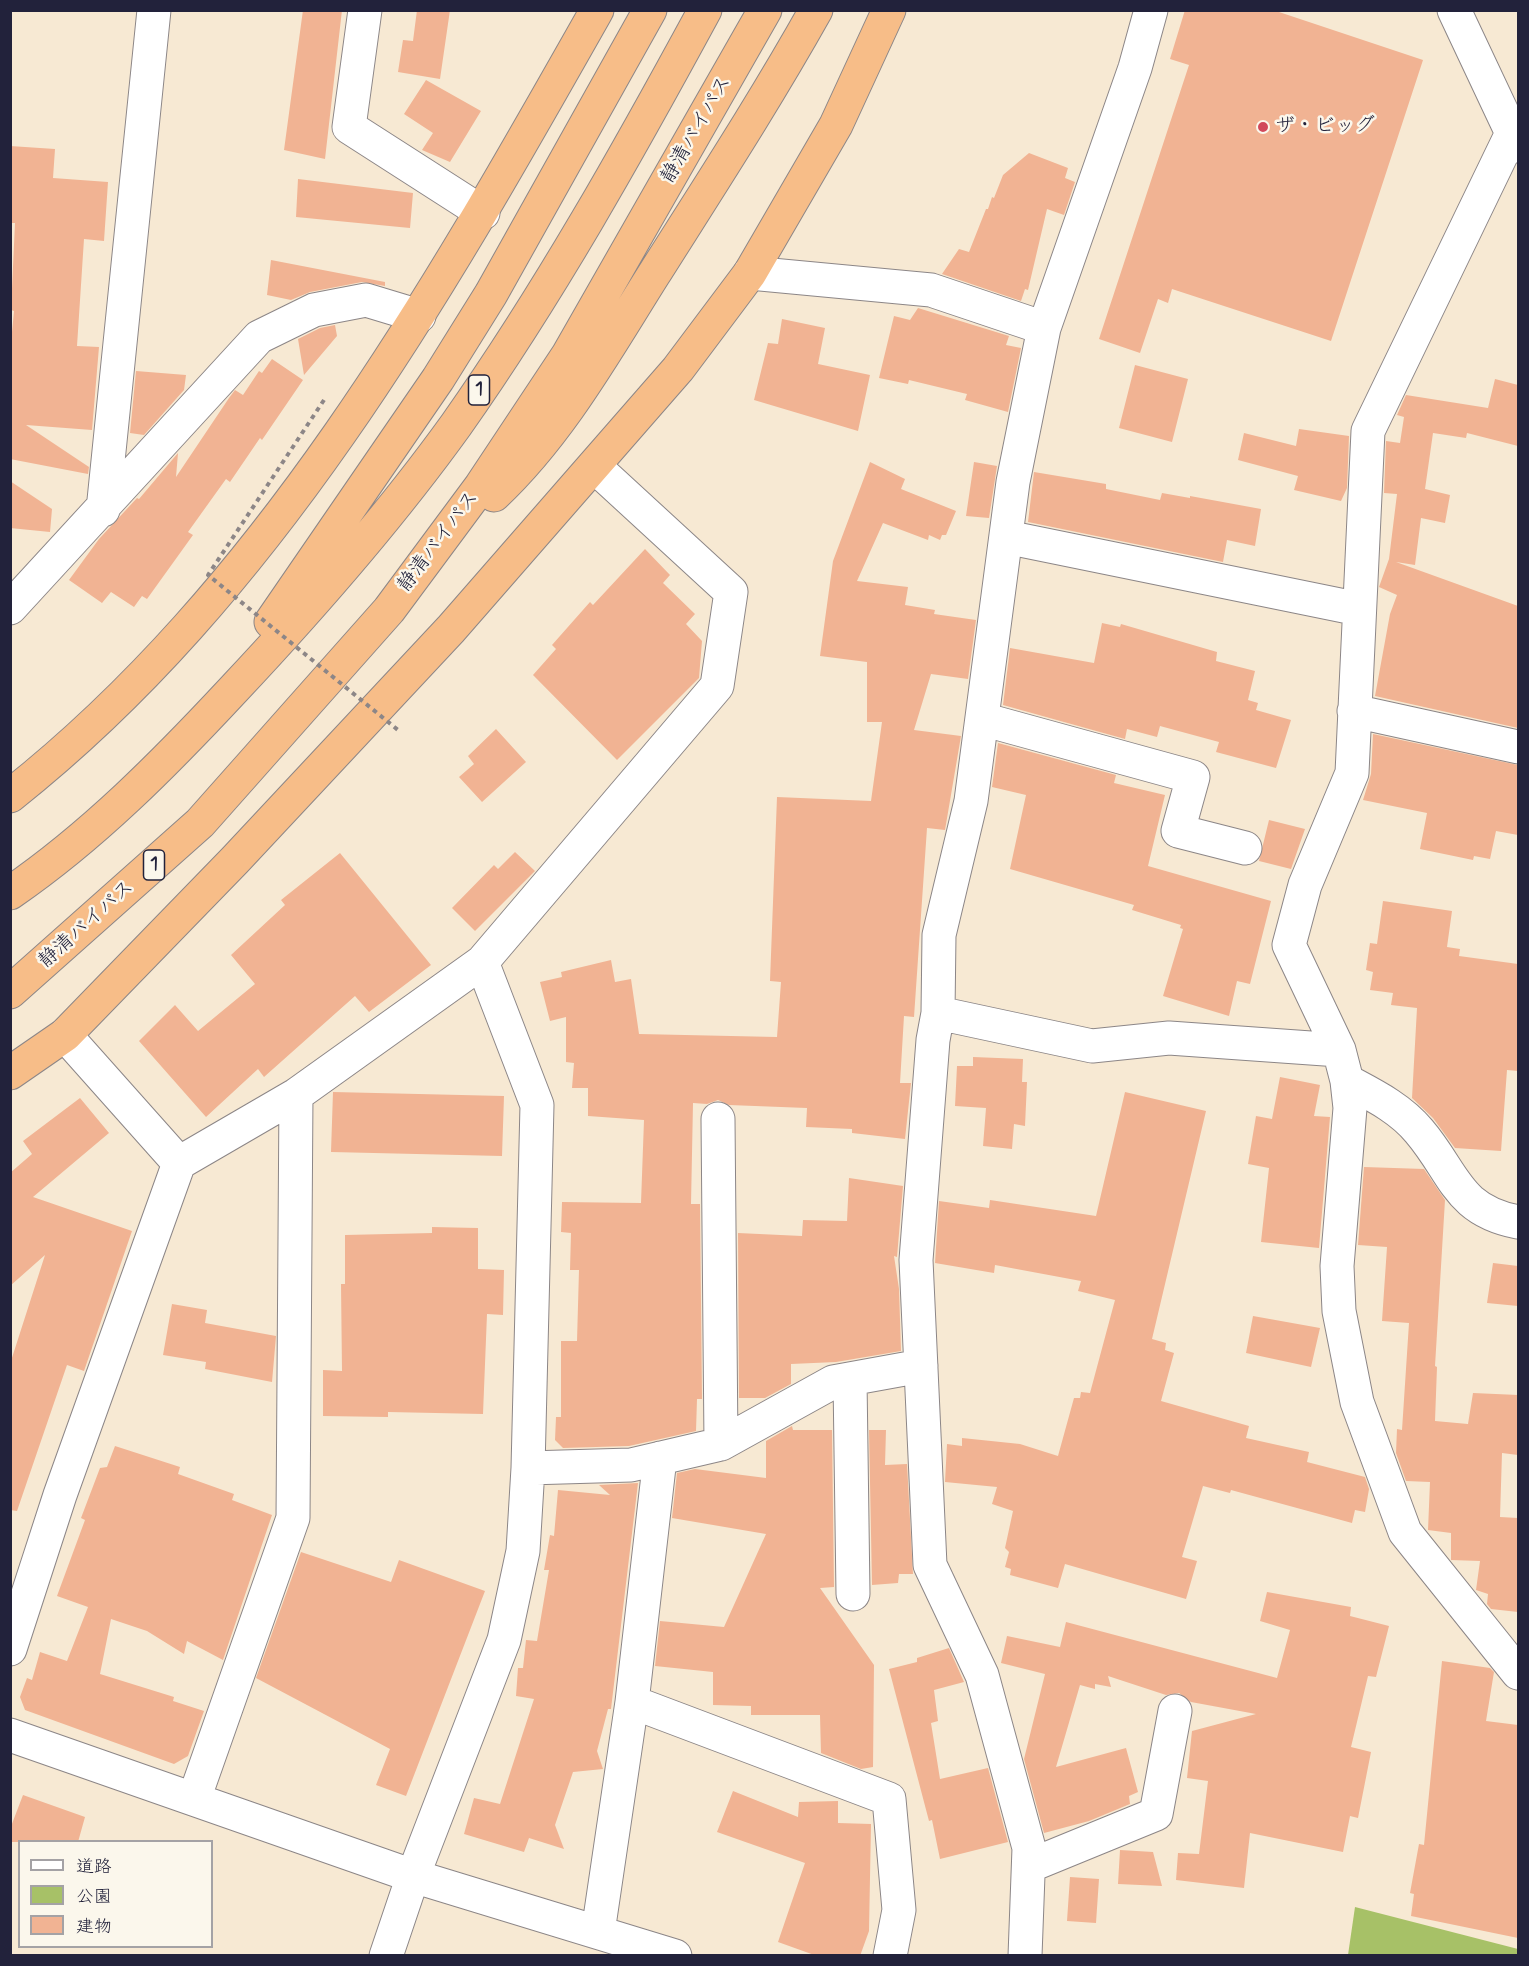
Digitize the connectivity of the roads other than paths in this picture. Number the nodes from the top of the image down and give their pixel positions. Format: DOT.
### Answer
graph roads {
  1 [pos="154,10"];
  2 [pos="365,10"];
  3 [pos="597,10"];
  4 [pos="650,10"];
  5 [pos="705,10"];
  6 [pos="765,10"];
  7 [pos="816,10"];
  8 [pos="889,10"];
  9 [pos="1151,10"];
  10 [pos="1454,10"];
  11 [pos="1515,139"];
  12 [pos="483,213"];
  13 [pos="750,273"];
  14 [pos="419,316"];
  15 [pos="1044,328"];
  16 [pos="594,466"];
  17 [pos="103,510"];
  18 [pos="1006,537"];
  19 [pos="426,559"];
  20 [pos="10,608"];
  21 [pos="1359,609"];
  22 [pos="1354,711"];
  23 [pos="982,719"];
  24 [pos="196,729"];
  25 [pos="1518,747"];
  26 [pos="10,796"];
  27 [pos="1245,848"];
  28 [pos="10,893"];
  29 [pos="482,962"];
  30 [pos="10,992"];
  31 [pos="938,1013"];
  32 [pos="65,1035"];
  33 [pos="1343,1066"];
  34 [pos="10,1073"];
  35 [pos="296,1095"];
  36 [pos="717,1119"];
  37 [pos="179,1163"];
  38 [pos="1518,1222"];
  39 [pos="921,1366"];
  40 [pos="850,1379"];
  41 [pos="722,1444"];
  42 [pos="660,1458"];
  43 [pos="528,1468"];
  44 [pos="853,1594"];
  45 [pos="10,1649"];
  46 [pos="1518,1673"];
  47 [pos="632,1702"];
  48 [pos="1175,1711"];
  49 [pos="10,1735"];
  50 [pos="194,1799"];
  51 [pos="1029,1866"];
  52 [pos="413,1876"];
  53 [pos="598,1932"];
  54 [pos="386,1956"];
  55 [pos="675,1956"];
  56 [pos="890,1956"];
  57 [pos="1025,1956"];
  1 -- 17 [label="street"];
  2 -- 12 [label="street"];
  3 -- 12 [label="highway"];
  4 -- 24 [label="highway"];
  5 -- 24 [label="highway, 1"];
  6 -- 19 [label="highway, 静清バイパス / 1"];
  7 -- 19 [label="highway"];
  8 -- 13 [label="highway"];
  9 -- 15 [label="street"];
  10 -- 11 [label="street"];
  11 -- 21 [label="street"];
  12 -- 14 [label="highway"];
  13 -- 15 [label="street"];
  13 -- 16 [label="highway"];
  14 -- 17 [label="street"];
  14 -- 26 [label="highway"];
  15 -- 18 [label="street"];
  16 -- 29 [label="street"];
  16 -- 32 [label="highway"];
  17 -- 20 [label="street"];
  18 -- 21 [label="street"];
  18 -- 23 [label="street"];
  19 -- 30 [label="highway, 静清バイパス / 1"];
  21 -- 22 [label="street"];
  22 -- 25 [label="street"];
  22 -- 33 [label="street"];
  23 -- 27 [label="street"];
  23 -- 31 [label="street"];
  24 -- 28 [label="highway, 1"];
  29 -- 35 [label="street"];
  29 -- 43 [label="street"];
  31 -- 33 [label="street"];
  31 -- 39 [label="street"];
  32 -- 34 [label="highway"];
  32 -- 37 [label="street"];
  33 -- 38 [label="street"];
  33 -- 46 [label="street"];
  35 -- 37 [label="street"];
  35 -- 50 [label="street"];
  36 -- 41 [label="street"];
  37 -- 45 [label="street"];
  39 -- 40 [label="street"];
  39 -- 51 [label="street"];
  40 -- 41 [label="street"];
  40 -- 44 [label="street"];
  41 -- 42 [label="street"];
  42 -- 43 [label="street"];
  42 -- 47 [label="street"];
  43 -- 52 [label="street"];
  47 -- 53 [label="street"];
  47 -- 56 [label="street"];
  48 -- 51 [label="street"];
  49 -- 50 [label="street"];
  50 -- 52 [label="street"];
  51 -- 57 [label="street"];
  52 -- 53 [label="street"];
  52 -- 54 [label="street"];
  53 -- 55 [label="street"];
}
